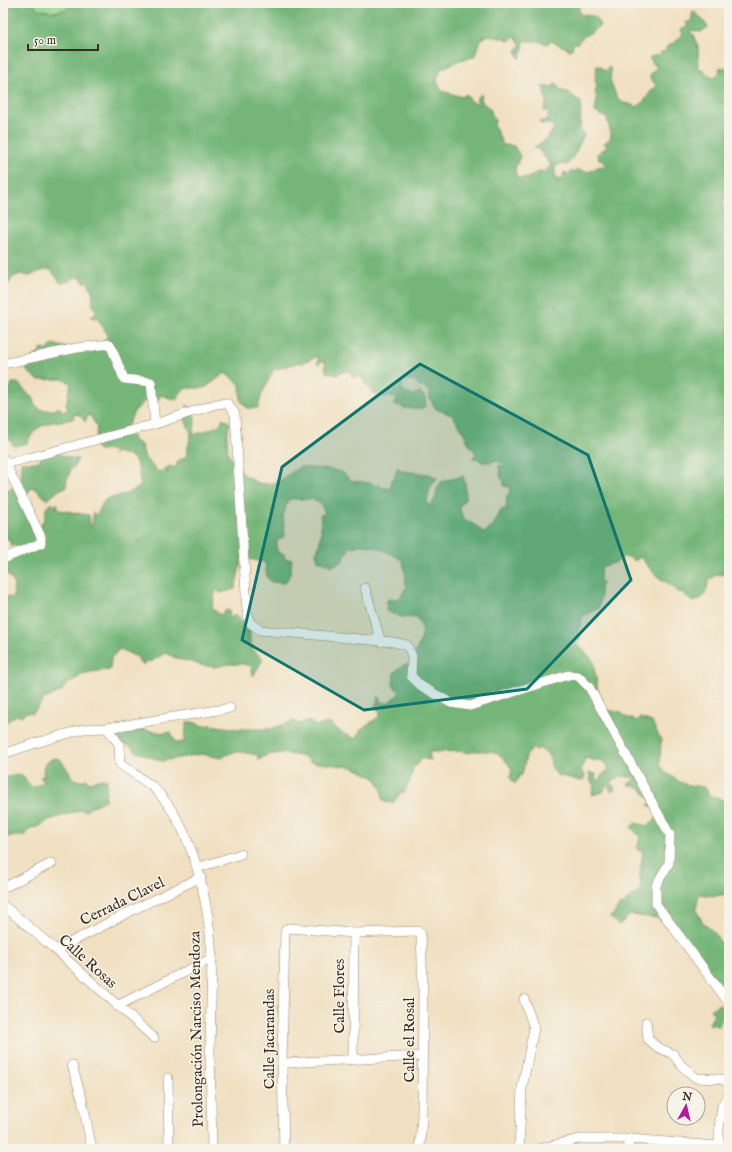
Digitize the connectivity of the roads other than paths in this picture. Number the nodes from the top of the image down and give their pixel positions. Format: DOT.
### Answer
graph roads {
  1 [pos="3,364"];
  2 [pos="155,424"];
  3 [pos="5,461"];
  4 [pos="3,559"];
  5 [pos="365,588"];
  6 [pos="381,642"];
  7 [pos="230,708"];
  8 [pos="107,728"];
  9 [pos="3,754"];
  10 [pos="242,854"];
  11 [pos="52,863"];
  12 [pos="197,868"];
  13 [pos="201,878"];
  14 [pos="3,888"];
  15 [pos="3,905"];
  16 [pos="354,932"];
  17 [pos="56,950"];
  18 [pos="212,958"];
  19 [pos="524,999"];
  20 [pos="729,1003"];
  21 [pos="117,1006"];
  22 [pos="646,1022"];
  23 [pos="729,1028"];
  24 [pos="154,1038"];
  25 [pos="422,1056"];
  26 [pos="353,1060"];
  27 [pos="282,1064"];
  28 [pos="72,1065"];
  29 [pos="168,1078"];
  30 [pos="729,1083"];
  31 [pos="729,1093"];
  32 [pos="630,1138"];
  33 [pos="723,1147"];
  34 [pos="92,1149"];
  35 [pos="169,1149"];
  36 [pos="212,1149"];
  37 [pos="284,1149"];
  38 [pos="420,1149"];
  39 [pos="519,1149"];
  40 [pos="538,1149"];
  41 [pos="628,1149"];
  1 -- 2 [label="street"];
  2 -- 3 [label="street"];
  2 -- 6 [label="street"];
  3 -- 4 [label="street"];
  5 -- 6 [label="street"];
  6 -- 20 [label="street"];
  7 -- 8 [label="street"];
  8 -- 9 [label="street"];
  8 -- 12 [label="street, Prolongación Narciso Mendoza"];
  10 -- 12 [label="street"];
  11 -- 14 [label="street"];
  12 -- 13 [label="street, Prolongación Narciso Mendoza"];
  13 -- 17 [label="street, Cerrada Clavel"];
  13 -- 18 [label="street, Prolongación Narciso Mendoza"];
  15 -- 17 [label="street, Calle Rosas"];
  16 -- 25 [label="street, Calle el Rosal"];
  16 -- 26 [label="street, Calle Flores"];
  16 -- 27 [label="street, Calle Jacarandas"];
  17 -- 21 [label="street, Calle Rosas"];
  18 -- 21 [label="street"];
  18 -- 36 [label="street, Prolongación Narciso Mendoza"];
  19 -- 39 [label="street"];
  20 -- 23 [label="street"];
  21 -- 24 [label="street, Calle Rosas"];
  22 -- 30 [label="street"];
  25 -- 26 [label="street"];
  25 -- 38 [label="street, Calle el Rosal"];
  26 -- 27 [label="street"];
  27 -- 37 [label="street, Calle Jacarandas"];
  28 -- 34 [label="street"];
  29 -- 35 [label="street"];
  31 -- 33 [label="street"];
  32 -- 33 [label="street"];
  32 -- 40 [label="street"];
  32 -- 41 [label="street"];
}
